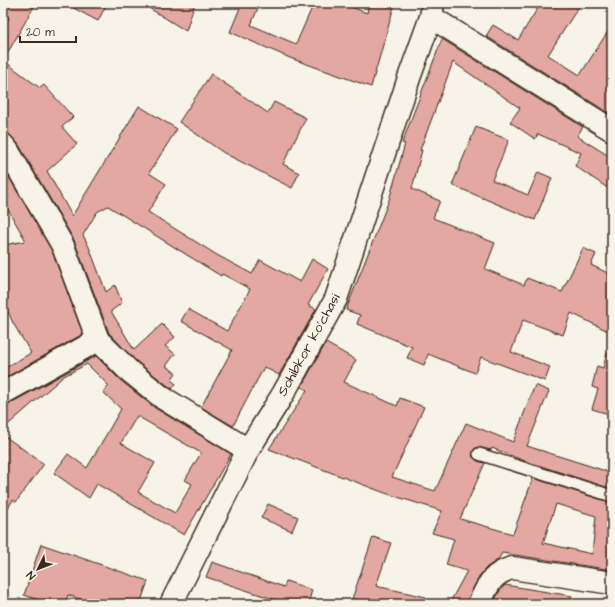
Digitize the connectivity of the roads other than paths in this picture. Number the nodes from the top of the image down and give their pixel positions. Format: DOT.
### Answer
graph roads {
  1 [pos="432,10"];
  2 [pos="612,130"];
  3 [pos="3,145"];
  4 [pos="98,340"];
  5 [pos="3,393"];
  6 [pos="248,450"];
  7 [pos="479,454"];
  8 [pos="612,496"];
  9 [pos="612,582"];
  10 [pos="171,604"];
  11 [pos="479,604"];
  1 -- 2 [label="street"];
  1 -- 6 [label="street, Sohibkor ko'chasi"];
  3 -- 4 [label="street"];
  4 -- 5 [label="street"];
  4 -- 6 [label="street"];
  6 -- 10 [label="street, Sohibkor ko'chasi"];
  7 -- 8 [label="lane"];
  9 -- 11 [label="street"];
}
